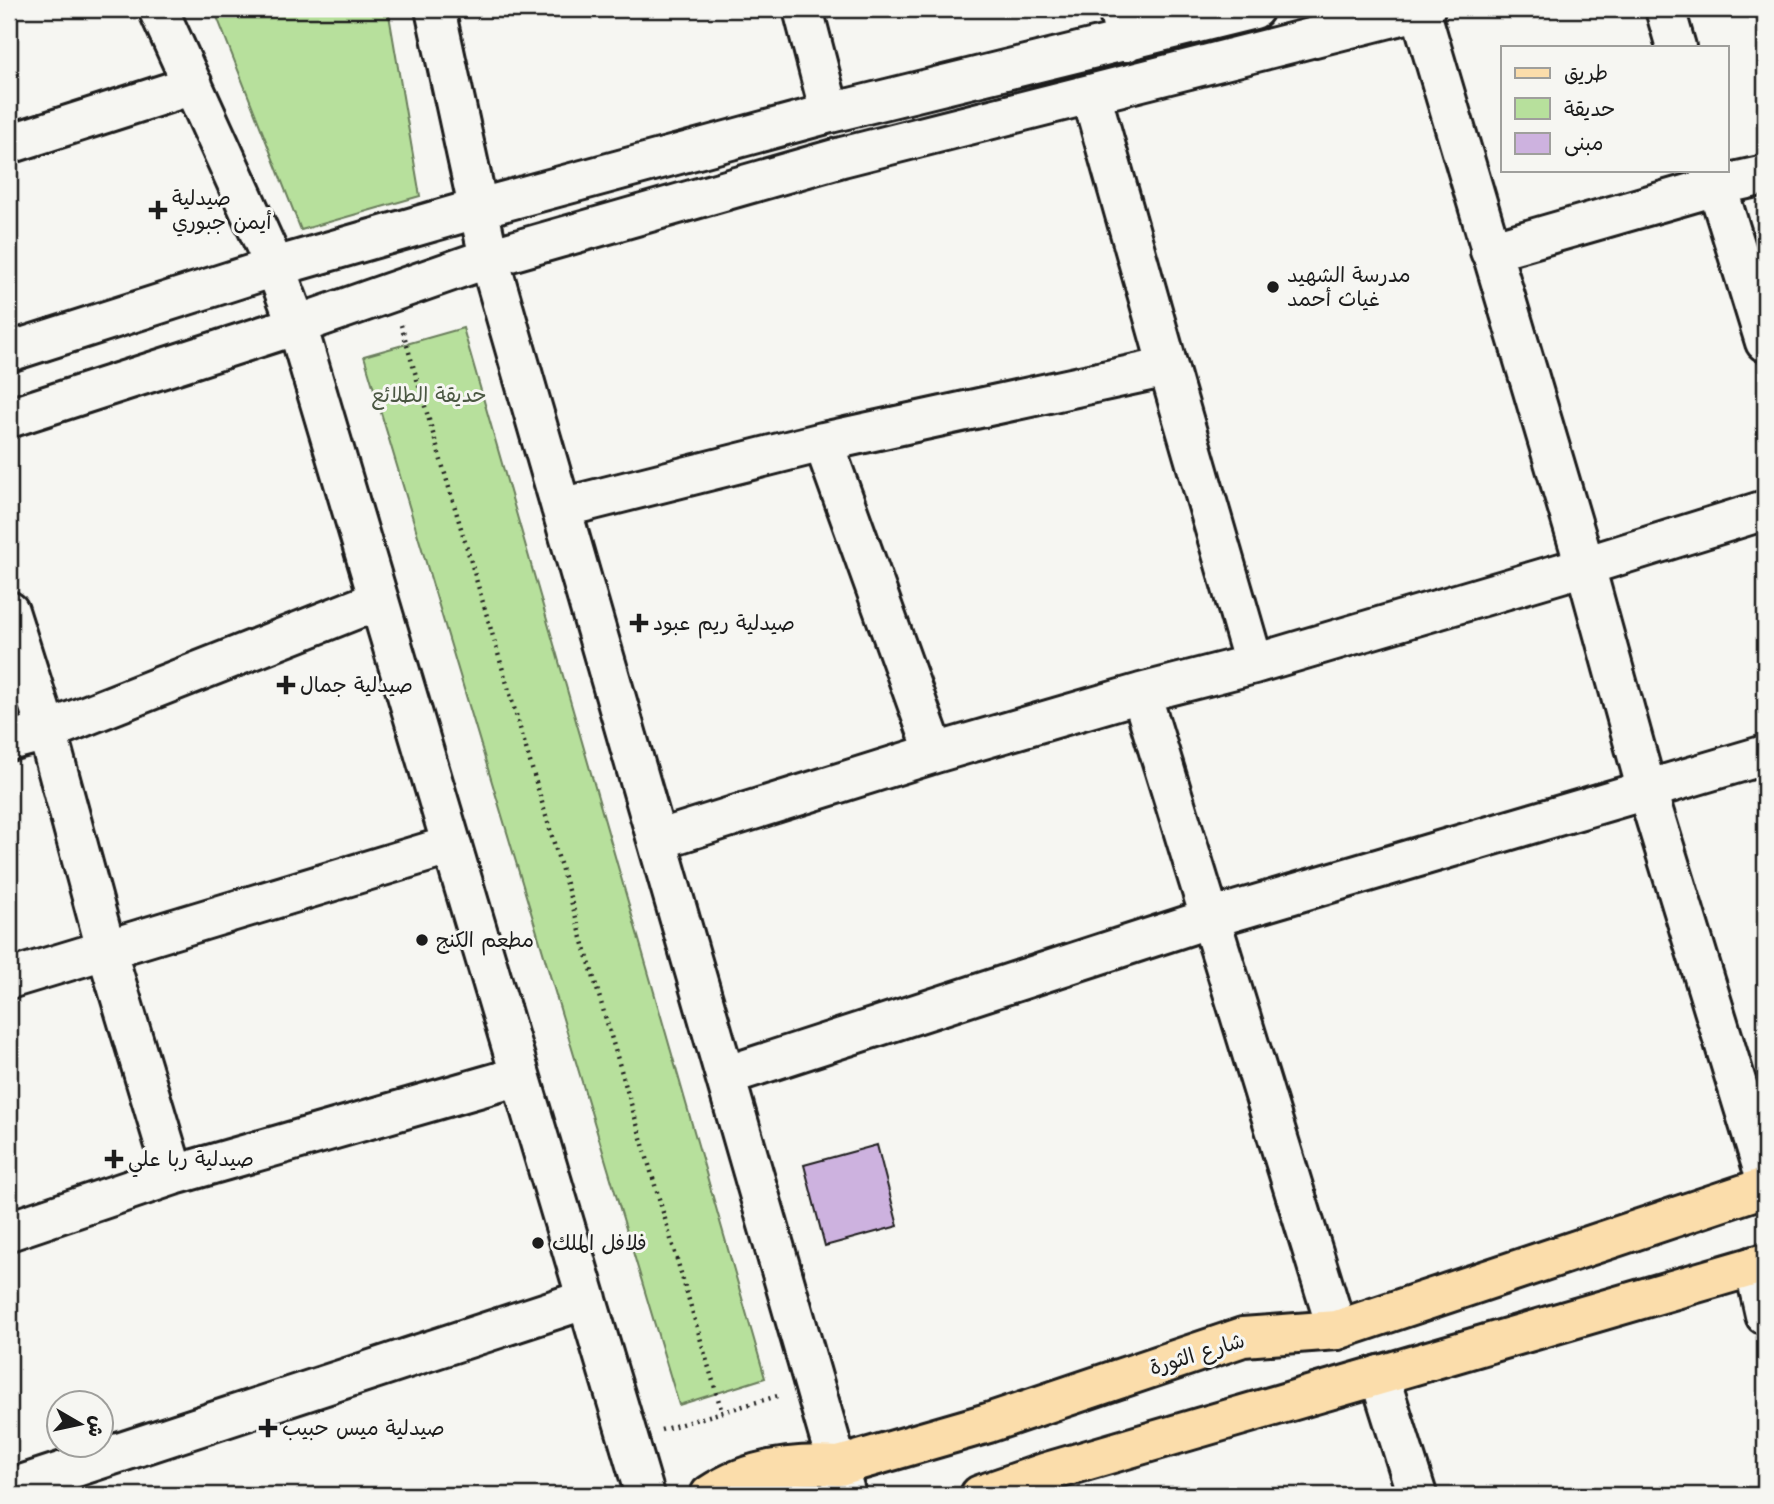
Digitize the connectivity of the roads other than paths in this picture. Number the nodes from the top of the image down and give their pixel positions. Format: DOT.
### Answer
graph roads {
  1 [pos="158,9"];
  2 [pos="435,9"];
  3 [pos="803,9"];
  4 [pos="1254,9"];
  5 [pos="1423,9"];
  6 [pos="1665,9"];
  7 [pos="1122,25"];
  8 [pos="1676,46"];
  9 [pos="193,85"];
  10 [pos="1091,94"];
  11 [pos="830,113"];
  12 [pos="9,145"];
  13 [pos="1765,175"];
  14 [pos="1714,178"];
  15 [pos="477,209"];
  16 [pos="1490,251"];
  17 [pos="489,258"];
  18 [pos="275,267"];
  19 [pos="297,324"];
  20 [pos="1765,342"];
  21 [pos="9,352"];
  22 [pos="1168,367"];
  23 [pos="9,418"];
  24 [pos="823,442"];
  25 [pos="561,508"];
  26 [pos="1765,510"];
  27 [pos="1585,566"];
  28 [pos="379,600"];
  29 [pos="9,611"];
  30 [pos="1254,664"];
  31 [pos="1141,693"];
  32 [pos="47,730"];
  33 [pos="9,741"];
  34 [pos="935,753"];
  35 [pos="1765,755"];
  36 [pos="1647,791"];
  37 [pos="657,840"];
  38 [pos="452,845"];
  39 [pos="1211,918"];
  40 [pos="106,949"];
  41 [pos="9,979"];
  42 [pos="520,1076"];
  43 [pos="725,1076"];
  44 [pos="174,1175"];
  45 [pos="1765,1176"];
  46 [pos="1765,1187"];
  47 [pos="9,1230"];
  48 [pos="1759,1264"];
  49 [pos="587,1299"];
  50 [pos="1765,1315"];
  51 [pos="1337,1331"];
  52 [pos="1379,1375"];
  53 [pos="842,1481"];
  54 [pos="9,1489"];
  55 [pos="645,1495"];
  56 [pos="710,1495"];
  57 [pos="980,1495"];
  58 [pos="1417,1495"];
  1 -- 9 [label="street"];
  2 -- 15 [label="street"];
  3 -- 11 [label="street"];
  4 -- 7 [label="street"];
  5 -- 10 [label="street"];
  5 -- 16 [label="street"];
  6 -- 8 [label="street"];
  7 -- 11 [label="street"];
  9 -- 12 [label="street"];
  9 -- 18 [label="street"];
  10 -- 17 [label="street"];
  10 -- 22 [label="street"];
  11 -- 15 [label="street"];
  13 -- 14 [label="street"];
  14 -- 16 [label="street"];
  14 -- 20 [label="street"];
  15 -- 17 [label="street"];
  15 -- 18 [label="street"];
  16 -- 27 [label="street"];
  17 -- 19 [label="street"];
  17 -- 25 [label="street"];
  18 -- 19 [label="street"];
  18 -- 21 [label="street"];
  19 -- 23 [label="street"];
  19 -- 28 [label="street"];
  22 -- 24 [label="street"];
  22 -- 30 [label="street"];
  24 -- 25 [label="street"];
  24 -- 34 [label="street"];
  25 -- 37 [label="street"];
  26 -- 27 [label="street"];
  27 -- 30 [label="street"];
  27 -- 36 [label="street"];
  28 -- 32 [label="street"];
  28 -- 38 [label="street"];
  29 -- 32 [label="street"];
  30 -- 31 [label="street"];
  31 -- 34 [label="street"];
  31 -- 39 [label="street"];
  32 -- 33 [label="street"];
  32 -- 40 [label="street"];
  34 -- 37 [label="street"];
  35 -- 36 [label="street"];
  36 -- 39 [label="street"];
  36 -- 45 [label="street"];
  37 -- 43 [label="street"];
  38 -- 40 [label="street"];
  38 -- 42 [label="street"];
  39 -- 43 [label="street"];
  39 -- 51 [label="street"];
  40 -- 41 [label="street"];
  40 -- 44 [label="street"];
  42 -- 44 [label="street"];
  42 -- 49 [label="street"];
  43 -- 53 [label="street"];
  44 -- 47 [label="street"];
  46 -- 51 [label="main road, شارع الثورة"];
  48 -- 50 [label="street"];
  48 -- 52 [label="main road"];
  49 -- 54 [label="street"];
  49 -- 55 [label="street"];
  51 -- 53 [label="main road, شارع الثورة"];
  52 -- 57 [label="main road"];
  52 -- 58 [label="street"];
  53 -- 56 [label="main road, شارع الثورة"];
}
